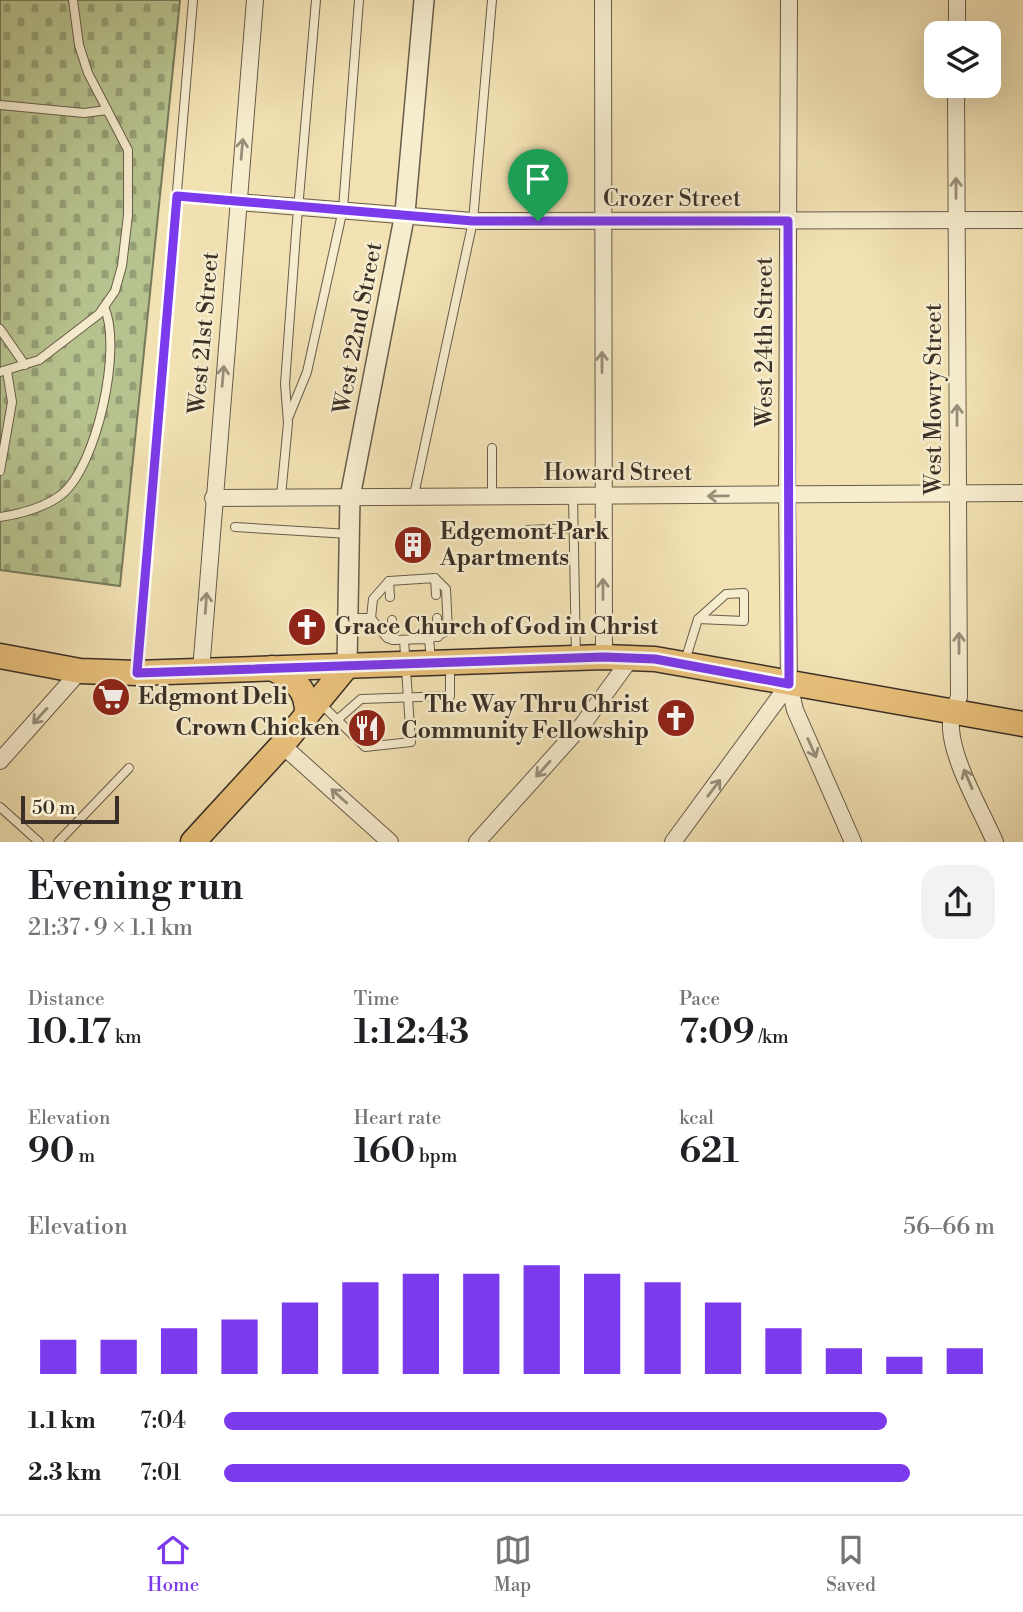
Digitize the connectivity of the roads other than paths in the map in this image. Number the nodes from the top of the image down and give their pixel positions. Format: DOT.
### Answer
graph roads {
  1 [pos="73,0"];
  2 [pos="193,0"];
  3 [pos="255,0"];
  4 [pos="316,0"];
  5 [pos="359,0"];
  6 [pos="424,0"];
  7 [pos="492,0"];
  8 [pos="603,0"];
  9 [pos="789,0"];
  10 [pos="957,0"];
  11 [pos="957,21"];
  12 [pos="956,98"];
  13 [pos="0,105"];
  14 [pos="107,110"];
  15 [pos="177,196"];
  16 [pos="238,202"];
  17 [pos="298,206"];
  18 [pos="343,209"];
  19 [pos="405,213"];
  20 [pos="956,220"];
  21 [pos="1023,220"];
  22 [pos="473,221"];
  23 [pos="788,221"];
  24 [pos="602,222"];
  25 [pos="104,307"];
  26 [pos="0,329"];
  27 [pos="25,365"];
  28 [pos="4,372"];
  29 [pos="288,423"];
  30 [pos="492,448"];
  31 [pos="0,471"];
  32 [pos="958,493"];
  33 [pos="1023,493"];
  34 [pos="787,494"];
  35 [pos="414,495"];
  36 [pos="281,496"];
  37 [pos="492,496"];
  38 [pos="573,496"];
  39 [pos="350,497"];
  40 [pos="213,498"];
  41 [pos="603,498"];
  42 [pos="0,517"];
  43 [pos="235,527"];
  44 [pos="573,528"];
  45 [pos="528,530"];
  46 [pos="349,534"];
  47 [pos="435,578"];
  48 [pos="389,581"];
  49 [pos="436,595"];
  50 [pos="390,597"];
  51 [pos="348,618"];
  52 [pos="371,618"];
  53 [pos="437,618"];
  54 [pos="698,619"];
  55 [pos="392,620"];
  56 [pos="393,640"];
  57 [pos="427,651"];
  58 [pos="0,656"];
  59 [pos="604,657"];
  60 [pos="631,658"];
  61 [pos="576,659"];
  62 [pos="684,664"];
  63 [pos="347,666"];
  64 [pos="272,668"];
  65 [pos="80,671"];
  66 [pos="201,671"];
  67 [pos="137,673"];
  68 [pos="789,684"];
  69 [pos="409,696"];
  70 [pos="312,708"];
  71 [pos="953,710"];
  72 [pos="337,720"];
  73 [pos="1023,724"];
  74 [pos="282,744"];
  75 [pos="0,761"];
  76 [pos="129,768"];
  77 [pos="0,807"];
  78 [pos="39,842"];
  79 [pos="58,842"];
  80 [pos="193,842"];
  81 [pos="390,842"];
  82 [pos="477,842"];
  83 [pos="673,842"];
  84 [pos="853,842"];
  85 [pos="995,842"];
  1 -- 14 [label="lane"];
  2 -- 15 [label="lane"];
  16 -- 3 [label="street, West 21st Street, one-way"];
  4 -- 17 [label="lane"];
  5 -- 18 [label="lane"];
  6 -- 19 [label="street, West 22nd Street"];
  7 -- 22 [label="lane"];
  8 -- 24 [label="street"];
  9 -- 23 [label="street, West 24th Street"];
  10 -- 11 [label="street"];
  20 -- 12 [label="street, West Mowry Street, one-way"];
  13 -- 14 [label="lane"];
  14 -- 25 [label="lane"];
  15 -- 16 [label="lane"];
  15 -- 67 [label="lane"];
  16 -- 17 [label="street, Crozer Street"];
  40 -- 16 [label="street, West 21st Street, one-way"];
  17 -- 18 [label="street, Crozer Street"];
  17 -- 29 [label="lane"];
  18 -- 19 [label="street, Crozer Street"];
  18 -- 29 [label="lane"];
  19 -- 22 [label="street, Crozer Street"];
  19 -- 39 [label="street, West 22nd Street"];
  20 -- 21 [label="street, Crozer Street"];
  20 -- 23 [label="street, Crozer Street"];
  32 -- 20 [label="street, West Mowry Street, one-way"];
  22 -- 24 [label="street, Crozer Street"];
  22 -- 35 [label="lane"];
  23 -- 24 [label="street, Crozer Street"];
  23 -- 34 [label="street, West 24th Street"];
  41 -- 24 [label="street, one-way"];
  25 -- 27 [label="lane"];
  25 -- 42 [label="lane"];
  26 -- 27 [label="lane"];
  27 -- 28 [label="lane"];
  28 -- 31 [label="lane"];
  29 -- 36 [label="lane"];
  30 -- 37 [label="lane"];
  32 -- 33 [label="street, Howard Street"];
  32 -- 34 [label="street, Howard Street"];
  71 -- 32 [label="street, West Mowry Street, one-way"];
  34 -- 41 [label="street, Howard Street, one-way"];
  34 -- 68 [label="street, West 24th Street"];
  35 -- 37 [label="street, Howard Street"];
  35 -- 39 [label="street, Howard Street"];
  36 -- 39 [label="street, Howard Street"];
  36 -- 40 [label="street, Howard Street"];
  37 -- 38 [label="street, Howard Street"];
  38 -- 41 [label="street, Howard Street"];
  38 -- 44 [label="lane"];
  39 -- 46 [label="street, West 22nd Street"];
  66 -- 40 [label="street, West 21st Street, one-way"];
  59 -- 41 [label="street, one-way"];
  43 -- 46 [label="lane"];
  44 -- 45 [label="lane"];
  44 -- 61 [label="lane"];
  46 -- 51 [label="street, West 22nd Street"];
  47 -- 48 [label="lane"];
  47 -- 49 [label="lane"];
  47 -- 57 [label="lane"];
  48 -- 50 [label="lane"];
  48 -- 52 [label="lane"];
  51 -- 52 [label="lane"];
  51 -- 63 [label="street, West 22nd Street"];
  52 -- 56 [label="lane"];
  53 -- 57 [label="lane"];
  54 -- 54 [label="lane"];
  54 -- 62 [label="lane"];
  55 -- 56 [label="lane"];
  56 -- 57 [label="lane"];
  57 -- 61 [label="main road"];
  57 -- 63 [label="main road"];
  57 -- 69 [label="lane"];
  57 -- 69 [label="lane"];
  58 -- 65 [label="main road"];
  59 -- 60 [label="main road"];
  59 -- 61 [label="main road"];
  60 -- 62 [label="main road"];
  60 -- 82 [label="street, one-way"];
  62 -- 68 [label="main road"];
  63 -- 64 [label="main road"];
  63 -- 70 [label="main road"];
  64 -- 66 [label="main road"];
  64 -- 70 [label="main road"];
  65 -- 67 [label="main road"];
  65 -- 75 [label="street, one-way"];
  66 -- 67 [label="main road"];
  68 -- 71 [label="main road"];
  83 -- 68 [label="street, one-way"];
  68 -- 84 [label="street, West 24th Street, one-way"];
  69 -- 72 [label="lane"];
  69 -- 72 [label="lane"];
  70 -- 72 [label="lane"];
  70 -- 74 [label="main road"];
  71 -- 73 [label="main road"];
  85 -- 71 [label="street, West Mowry Street, one-way"];
  74 -- 80 [label="main road"];
  81 -- 74 [label="street, one-way"];
  76 -- 79 [label="lane"];
  77 -- 78 [label="lane"];
}
